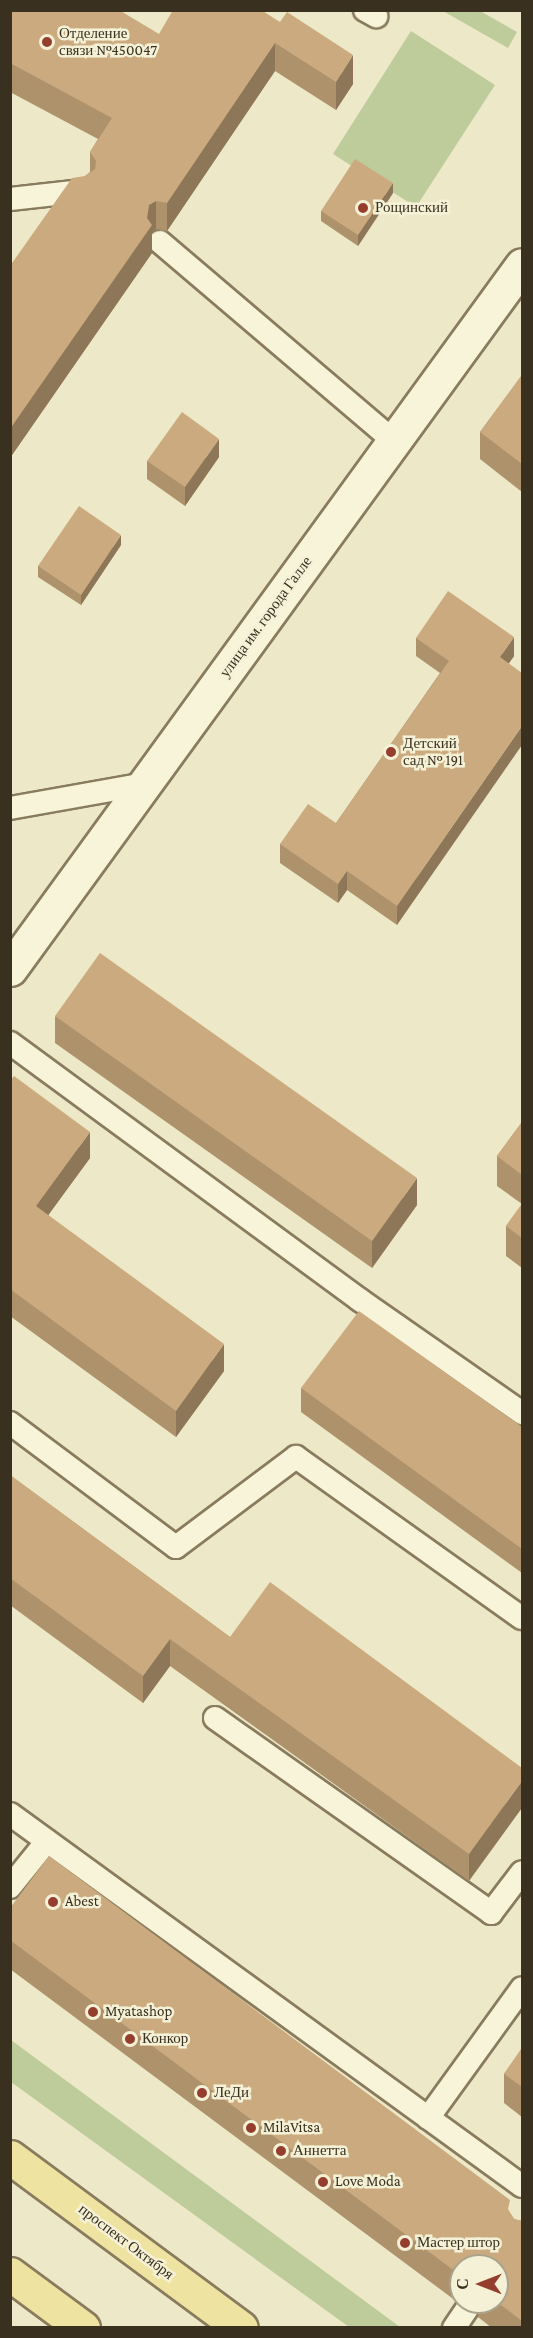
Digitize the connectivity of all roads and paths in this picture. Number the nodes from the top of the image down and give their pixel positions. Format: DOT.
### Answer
graph roads {
  1 [pos="83,191"];
  2 [pos="10,199"];
  3 [pos="160,242"];
  4 [pos="522,268"];
  5 [pos="394,441"];
  6 [pos="145,784"];
  7 [pos="10,808"];
  8 [pos="10,969"];
  9 [pos="10,1043"];
  10 [pos="522,1413"];
  11 [pos="10,1423"];
  12 [pos="522,1618"];
  13 [pos="215,1718"];
  14 [pos="10,1814"];
  15 [pos="47,1841"];
  16 [pos="522,1872"];
  17 [pos="10,1887"];
  18 [pos="522,1988"];
  19 [pos="428,2118"];
  20 [pos="10,2157"];
  21 [pos="522,2186"];
  22 [pos="10,2274"];
  23 [pos="464,2314"];
  24 [pos="83,2328"];
  25 [pos="241,2328"];
  26 [pos="454,2328"];
  1 -- 2 [label="lane"];
  3 -- 5 [label="lane"];
  4 -- 5 [label="main road, улица им. города Галле"];
  5 -- 6 [label="main road, улица им. города Галле"];
  6 -- 7 [label="lane"];
  6 -- 8 [label="main road, улица им. города Галле"];
  9 -- 10 [label="lane"];
  11 -- 12 [label="lane"];
  13 -- 16 [label="lane"];
  14 -- 15 [label="lane"];
  15 -- 17 [label="lane"];
  15 -- 19 [label="lane"];
  18 -- 19 [label="lane"];
  19 -- 21 [label="lane"];
  20 -- 25 [label="main road, проспект Октября"];
  22 -- 24 [label="main road"];
  23 -- 26 [label="lane"];
}
